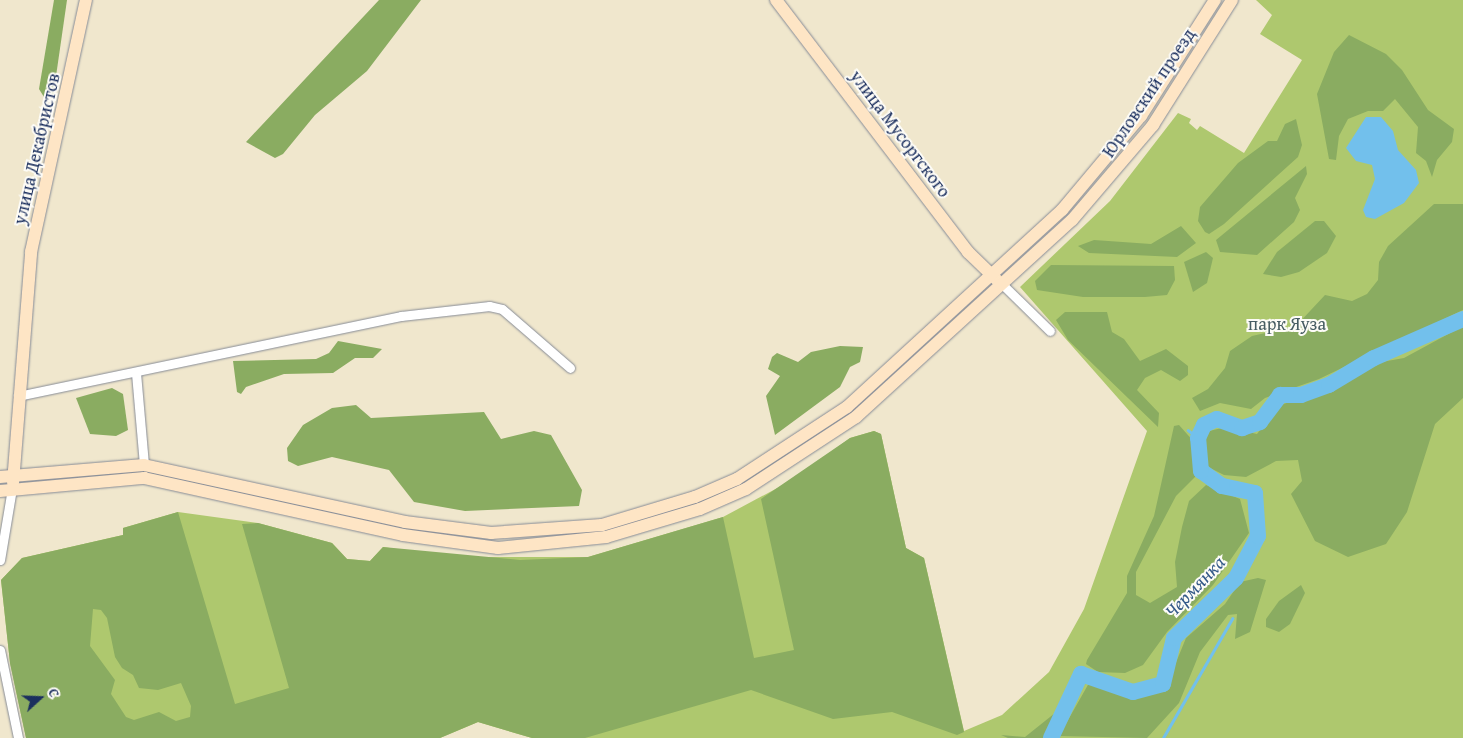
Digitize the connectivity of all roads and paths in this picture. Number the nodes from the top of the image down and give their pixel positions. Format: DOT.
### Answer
graph roads {
  1 [pos="86,0"];
  2 [pos="776,0"];
  3 [pos="1215,0"];
  4 [pos="1232,0"];
  5 [pos="991,275"];
  6 [pos="1002,284"];
  7 [pos="1050,331"];
  8 [pos="570,368"];
  9 [pos="136,373"];
  10 [pos="18,396"];
  11 [pos="144,465"];
  12 [pos="0,477"];
  13 [pos="8,485"];
  14 [pos="0,560"];
  15 [pos="0,650"];
  16 [pos="18,738"];
  1 -- 10 [label="main road, улица Декабристов"];
  2 -- 5 [label="main road, улица Мусоргского"];
  3 -- 5 [label="main road, Юрловский проезд"];
  4 -- 6 [label="main road, Юрловский проезд"];
  5 -- 6 [label="main road, улица Мусоргского"];
  5 -- 11 [label="main road, Юрловский проезд"];
  6 -- 7 [label="street"];
  6 -- 13 [label="main road, Юрловский проезд"];
  8 -- 9 [label="street"];
  9 -- 10 [label="street"];
  9 -- 11 [label="street"];
  10 -- 13 [label="main road, улица Декабристов"];
  11 -- 13 [label="main road, Юрловский проезд"];
  12 -- 13 [label="main road"];
  13 -- 14 [label="street"];
  15 -- 16 [label="street"];
}
